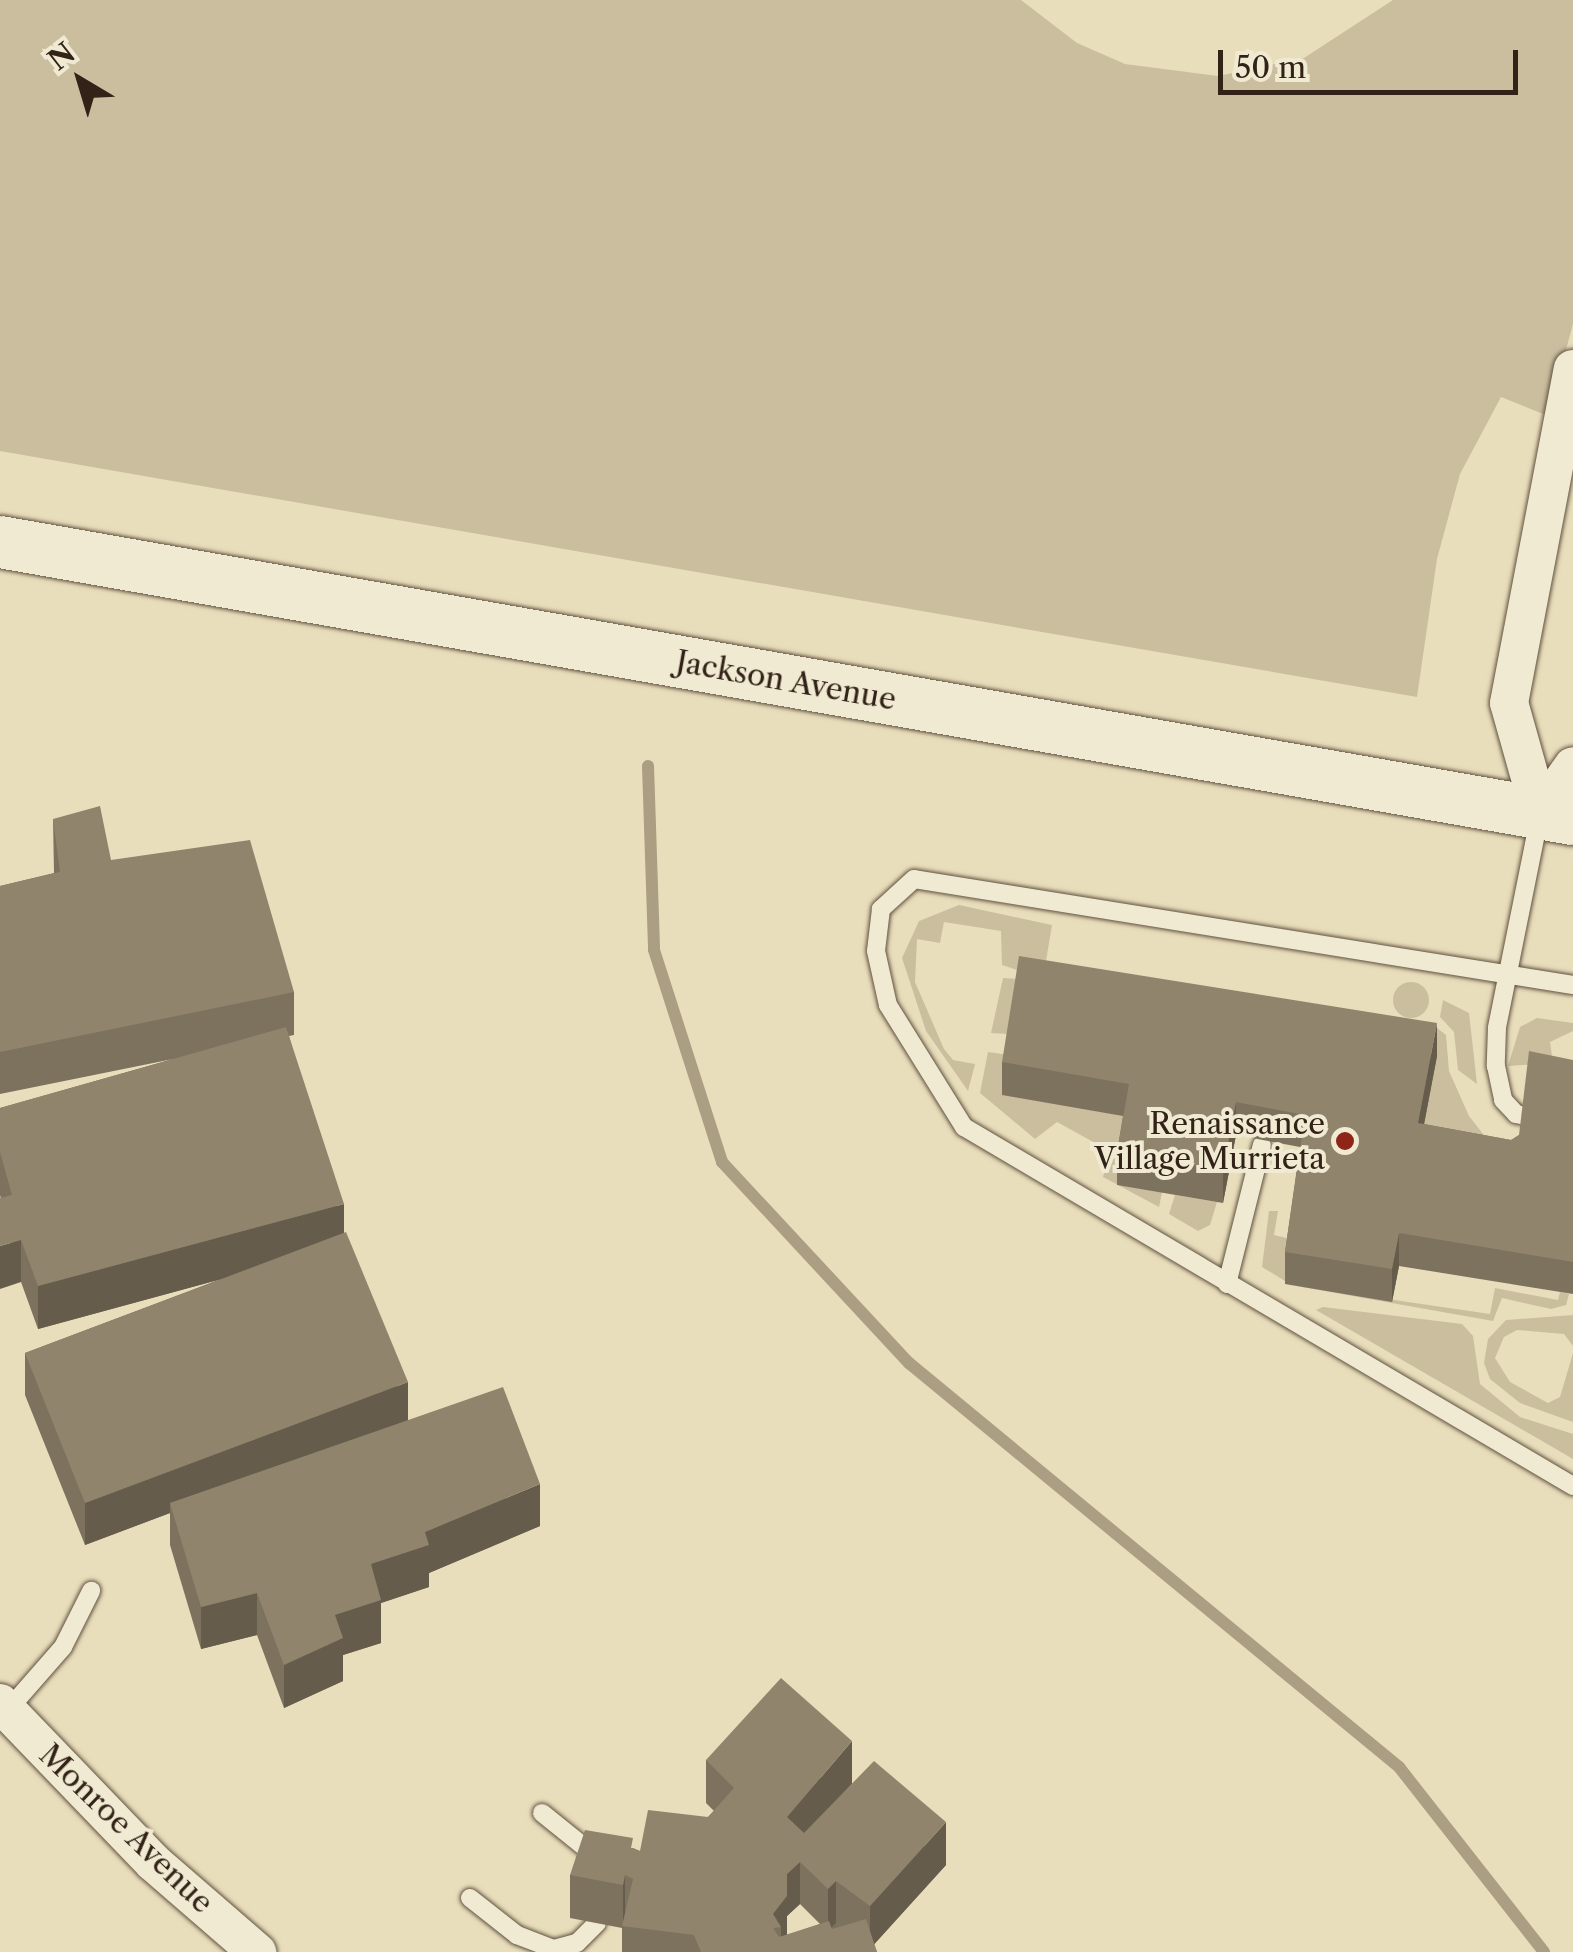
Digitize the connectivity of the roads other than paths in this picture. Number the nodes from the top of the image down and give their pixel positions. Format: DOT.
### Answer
graph roads {
  1 [pos="1570,389"];
  2 [pos="0,542"];
  3 [pos="1573,766"];
  4 [pos="1557,816"];
  5 [pos="1507,974"];
  6 [pos="1573,985"];
  7 [pos="1573,1126"];
  8 [pos="1262,1145"];
  9 [pos="1226,1284"];
  10 [pos="1573,1486"];
  11 [pos="90,1591"];
  12 [pos="2,1710"];
  13 [pos="542,1813"];
  14 [pos="608,1876"];
  15 [pos="470,1898"];
  16 [pos="597,1923"];
  17 [pos="257,1952"];
  1 -- 4 [label="street"];
  2 -- 4 [label="main road, Jackson Avenue"];
  3 -- 4 [label="street"];
  4 -- 5 [label="lane"];
  5 -- 6 [label="lane"];
  5 -- 7 [label="lane"];
  5 -- 9 [label="lane"];
  8 -- 9 [label="lane"];
  9 -- 10 [label="lane"];
  11 -- 12 [label="lane"];
  12 -- 17 [label="street, Monroe Avenue"];
  13 -- 14 [label="lane"];
  15 -- 16 [label="lane"];
}
